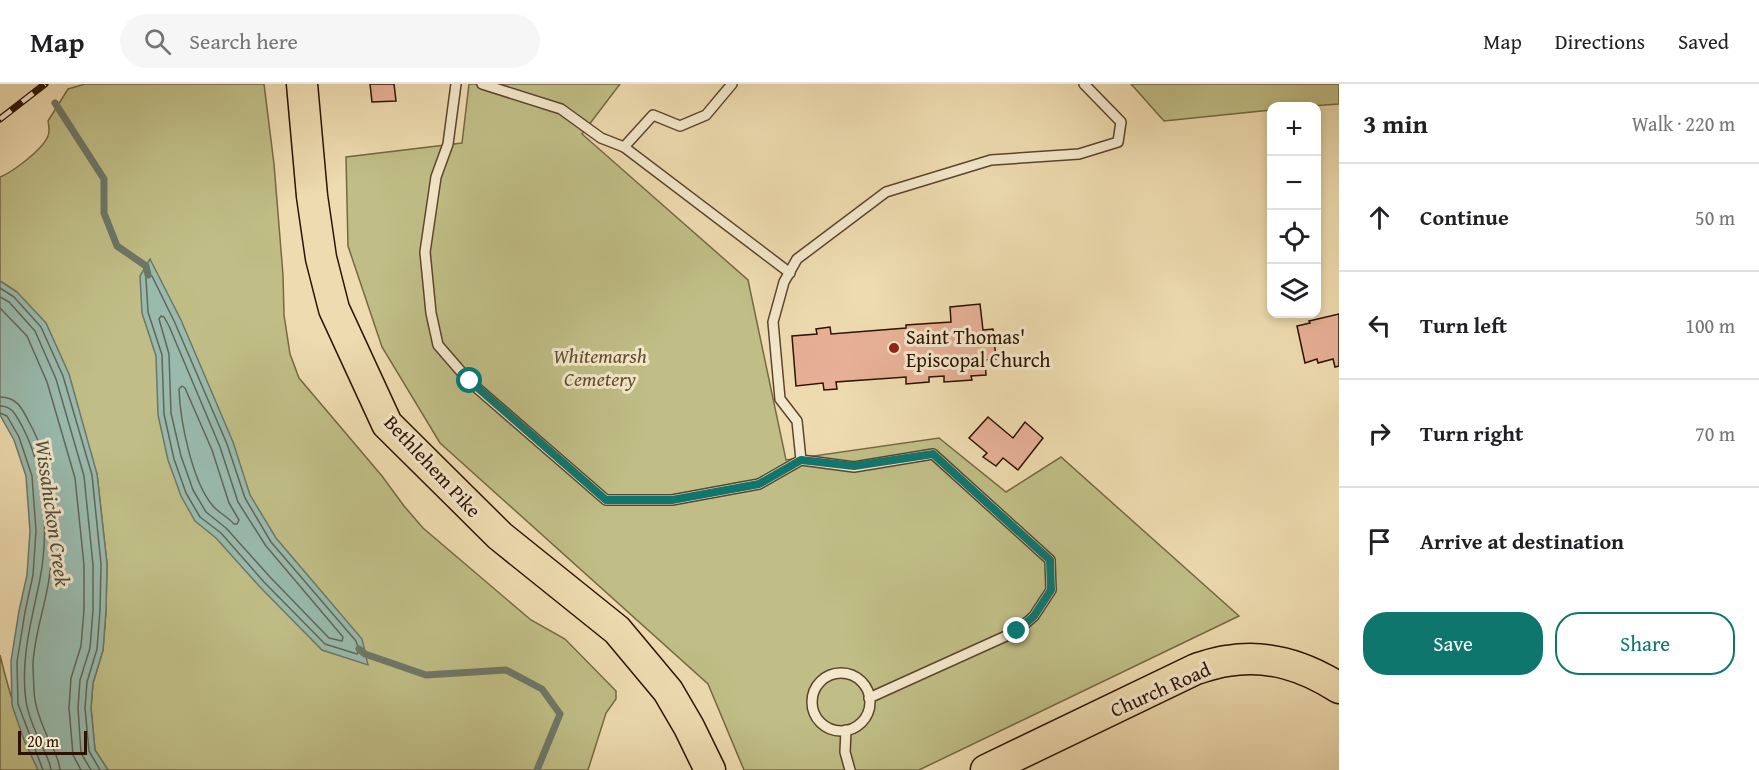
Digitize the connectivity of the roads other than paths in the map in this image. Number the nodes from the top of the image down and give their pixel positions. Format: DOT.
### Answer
graph roads {
  1 [pos="302,84"];
  2 [pos="456,84"];
  3 [pos="482,84"];
  4 [pos="732,84"];
  5 [pos="1084,84"];
  6 [pos="624,147"];
  7 [pos="790,273"];
  8 [pos="801,460"];
  9 [pos="1339,688"];
  10 [pos="869,698"];
  11 [pos="846,730"];
  12 [pos="710,770"];
  13 [pos="850,770"];
  14 [pos="986,770"];
  1 -- 12 [label="main road, Bethlehem Pike"];
  2 -- 8 [label="lane"];
  3 -- 6 [label="lane"];
  4 -- 6 [label="lane"];
  5 -- 7 [label="lane"];
  6 -- 7 [label="lane"];
  7 -- 8 [label="lane"];
  8 -- 10 [label="lane"];
  9 -- 14 [label="main road, Church Road"];
  10 -- 11 [label="lane"];
  10 -- 11 [label="lane"];
  11 -- 13 [label="lane"];
}
